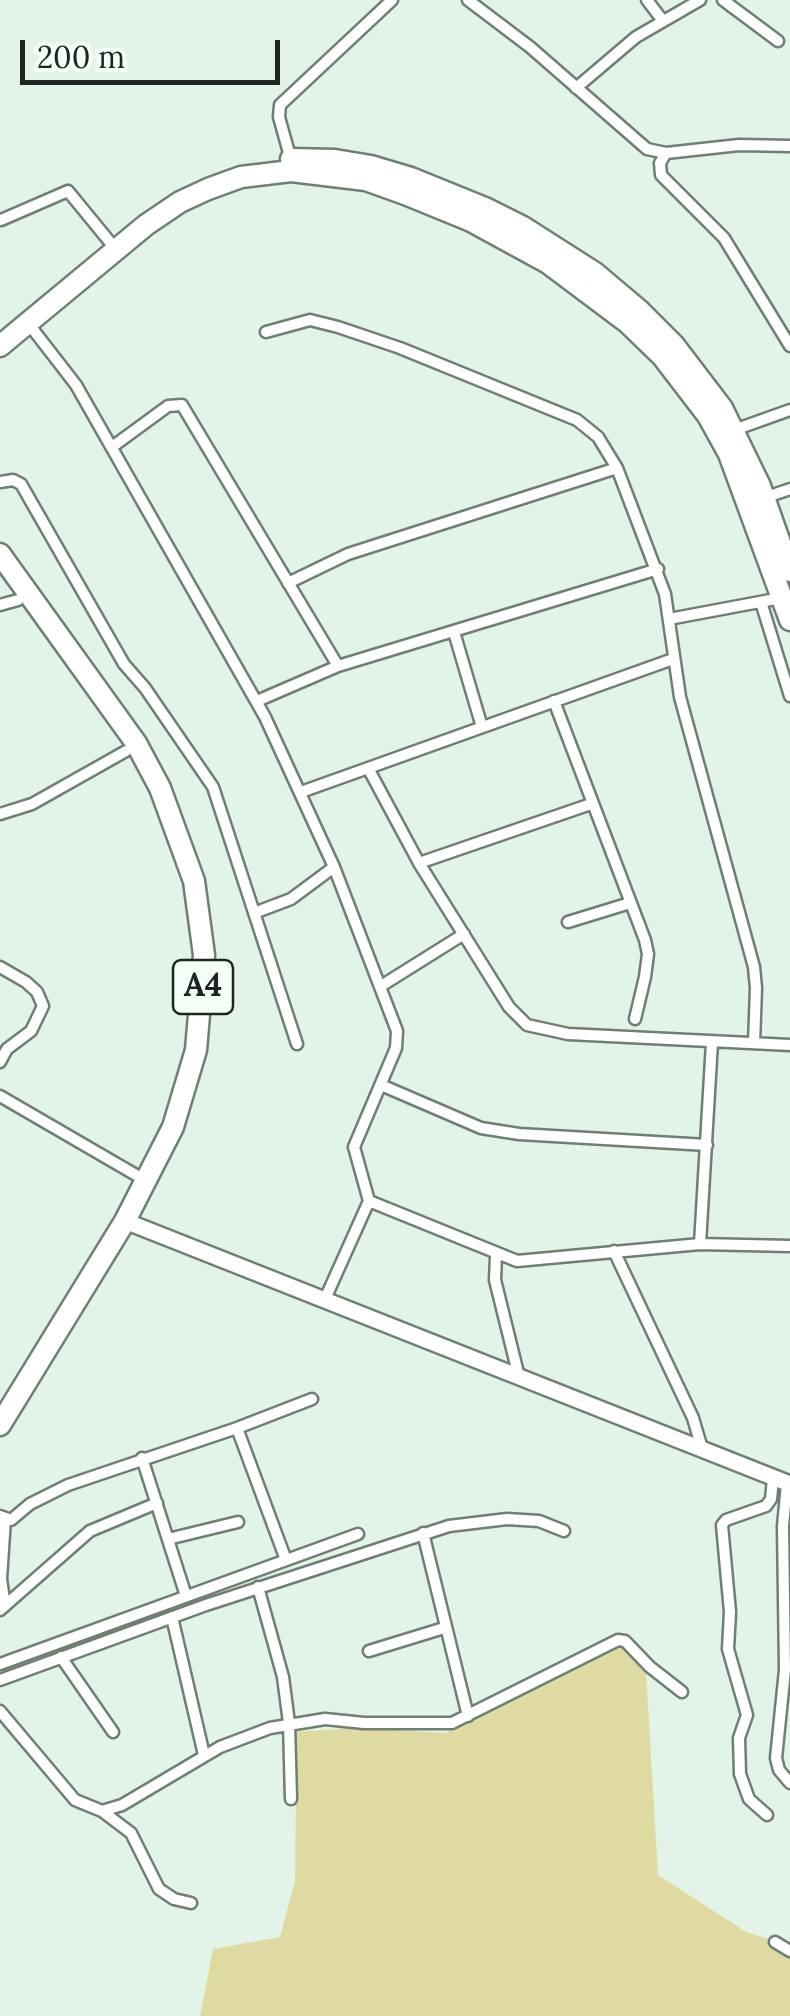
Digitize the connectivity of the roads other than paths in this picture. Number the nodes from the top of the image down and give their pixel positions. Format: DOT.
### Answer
graph roads {
  1 [pos="392,0"];
  2 [pos="468,0"];
  3 [pos="647,0"];
  4 [pos="700,0"];
  5 [pos="724,0"];
  6 [pos="663,21"];
  7 [pos="778,41"];
  8 [pos="576,88"];
  9 [pos="790,146"];
  10 [pos="666,152"];
  11 [pos="291,165"];
  12 [pos="333,167"];
  13 [pos="504,218"];
  14 [pos="1,220"];
  15 [pos="471,221"];
  16 [pos="109,242"];
  17 [pos="608,284"];
  18 [pos="583,287"];
  19 [pos="27,322"];
  20 [pos="0,332"];
  21 [pos="266,332"];
  22 [pos="0,346"];
  23 [pos="790,346"];
  24 [pos="790,410"];
  25 [pos="735,443"];
  26 [pos="112,447"];
  27 [pos="617,468"];
  28 [pos="0,482"];
  29 [pos="790,489"];
  30 [pos="757,500"];
  31 [pos="0,554"];
  32 [pos="658,569"];
  33 [pos="790,571"];
  34 [pos="0,574"];
  35 [pos="288,583"];
  36 [pos="786,597"];
  37 [pos="9,602"];
  38 [pos="760,602"];
  39 [pos="669,619"];
  40 [pos="790,620"];
  41 [pos="454,632"];
  42 [pos="673,659"];
  43 [pos="338,666"];
  44 [pos="790,696"];
  45 [pos="256,701"];
  46 [pos="554,702"];
  47 [pos="482,727"];
  48 [pos="126,751"];
  49 [pos="368,768"];
  50 [pos="301,792"];
  51 [pos="591,804"];
  52 [pos="0,814"];
  53 [pos="419,862"];
  54 [pos="334,867"];
  55 [pos="630,903"];
  56 [pos="254,913"];
  57 [pos="568,922"];
  58 [pos="464,934"];
  59 [pos="0,967"];
  60 [pos="381,986"];
  61 [pos="635,1019"];
  62 [pos="712,1042"];
  63 [pos="754,1043"];
  64 [pos="297,1044"];
  65 [pos="790,1045"];
  66 [pos="0,1062"];
  67 [pos="381,1084"];
  68 [pos="0,1096"];
  69 [pos="707,1145"];
  70 [pos="136,1175"];
  71 [pos="369,1201"];
  72 [pos="125,1221"];
  73 [pos="700,1244"];
  74 [pos="790,1246"];
  75 [pos="614,1251"];
  76 [pos="496,1255"];
  77 [pos="325,1300"];
  78 [pos="519,1378"];
  79 [pos="312,1399"];
  80 [pos="0,1403"];
  81 [pos="0,1426"];
  82 [pos="238,1428"];
  83 [pos="703,1452"];
  84 [pos="142,1458"];
  85 [pos="784,1482"];
  86 [pos="157,1503"];
  87 [pos="787,1511"];
  88 [pos="3,1517"];
  89 [pos="238,1522"];
  90 [pos="564,1530"];
  91 [pos="423,1533"];
  92 [pos="358,1534"];
  93 [pos="168,1539"];
  94 [pos="286,1560"];
  95 [pos="258,1587"];
  96 [pos="186,1596"];
  97 [pos="2,1608"];
  98 [pos="172,1617"];
  99 [pos="444,1628"];
  100 [pos="787,1638"];
  101 [pos="370,1651"];
  102 [pos="61,1657"];
  103 [pos="0,1664"];
  104 [pos="0,1680"];
  105 [pos="682,1692"];
  106 [pos="0,1711"];
  107 [pos="468,1716"];
  108 [pos="289,1723"];
  109 [pos="785,1727"];
  110 [pos="113,1732"];
  111 [pos="204,1756"];
  112 [pos="790,1783"];
  113 [pos="291,1799"];
  114 [pos="102,1812"];
  115 [pos="767,1815"];
  116 [pos="191,1903"];
  117 [pos="775,1942"];
  118 [pos="790,1951"];
  1 -- 11 [label="street"];
  2 -- 8 [label="street"];
  3 -- 6 [label="street"];
  4 -- 6 [label="street"];
  5 -- 7 [label="street"];
  6 -- 8 [label="street"];
  8 -- 10 [label="street"];
  9 -- 10 [label="street"];
  10 -- 23 [label="street"];
  11 -- 12 [label="highway"];
  11 -- 16 [label="highway"];
  11 -- 19 [label="highway"];
  12 -- 13 [label="highway"];
  12 -- 15 [label="highway"];
  13 -- 15 [label="highway"];
  13 -- 17 [label="highway"];
  14 -- 16 [label="street"];
  15 -- 18 [label="highway"];
  16 -- 20 [label="highway"];
  17 -- 18 [label="highway"];
  17 -- 25 [label="highway"];
  18 -- 25 [label="highway"];
  19 -- 22 [label="highway"];
  19 -- 26 [label="street"];
  21 -- 27 [label="street"];
  24 -- 25 [label="street"];
  25 -- 30 [label="highway"];
  26 -- 35 [label="street"];
  26 -- 45 [label="street"];
  27 -- 32 [label="street"];
  27 -- 35 [label="street"];
  28 -- 56 [label="street"];
  29 -- 30 [label="street"];
  30 -- 33 [label="highway"];
  30 -- 36 [label="highway"];
  31 -- 72 [label="highway, A4"];
  32 -- 39 [label="street"];
  32 -- 41 [label="street"];
  34 -- 37 [label="highway, A4"];
  35 -- 43 [label="street"];
  36 -- 38 [label="street"];
  36 -- 40 [label="highway"];
  37 -- 48 [label="highway, A4"];
  38 -- 39 [label="street"];
  38 -- 44 [label="street"];
  39 -- 42 [label="street"];
  41 -- 43 [label="street"];
  41 -- 47 [label="street"];
  42 -- 46 [label="street"];
  42 -- 63 [label="street"];
  43 -- 45 [label="street"];
  45 -- 50 [label="street"];
  46 -- 47 [label="street"];
  46 -- 51 [label="street"];
  47 -- 49 [label="street"];
  48 -- 52 [label="street"];
  48 -- 70 [label="highway, A4"];
  49 -- 50 [label="street"];
  49 -- 53 [label="street"];
  50 -- 54 [label="street"];
  51 -- 53 [label="street"];
  51 -- 55 [label="street"];
  53 -- 58 [label="street"];
  54 -- 56 [label="street"];
  54 -- 60 [label="street"];
  55 -- 57 [label="street"];
  55 -- 61 [label="street"];
  56 -- 64 [label="street"];
  58 -- 60 [label="street"];
  58 -- 62 [label="street"];
  59 -- 66 [label="street"];
  60 -- 67 [label="street"];
  62 -- 63 [label="street"];
  62 -- 69 [label="street"];
  63 -- 65 [label="street"];
  67 -- 69 [label="street"];
  67 -- 71 [label="street"];
  68 -- 70 [label="street"];
  69 -- 73 [label="street"];
  70 -- 80 [label="highway, A4"];
  71 -- 76 [label="street"];
  71 -- 77 [label="street"];
  72 -- 77 [label="street"];
  72 -- 81 [label="highway, A4"];
  73 -- 74 [label="street"];
  73 -- 75 [label="street"];
  75 -- 76 [label="street"];
  75 -- 83 [label="street"];
  76 -- 78 [label="street"];
  77 -- 78 [label="street"];
  78 -- 83 [label="street"];
  79 -- 82 [label="street"];
  82 -- 84 [label="street"];
  82 -- 94 [label="street"];
  83 -- 85 [label="street"];
  84 -- 86 [label="street"];
  84 -- 88 [label="street"];
  85 -- 87 [label="street"];
  85 -- 115 [label="street"];
  86 -- 93 [label="street"];
  86 -- 97 [label="street"];
  87 -- 100 [label="street"];
  88 -- 97 [label="street"];
  89 -- 93 [label="street"];
  90 -- 91 [label="street"];
  91 -- 95 [label="street"];
  91 -- 99 [label="street"];
  92 -- 94 [label="street"];
  93 -- 96 [label="street"];
  94 -- 96 [label="street"];
  95 -- 98 [label="street"];
  95 -- 108 [label="street"];
  96 -- 103 [label="street"];
  98 -- 102 [label="street"];
  98 -- 111 [label="street"];
  99 -- 101 [label="street"];
  99 -- 107 [label="street"];
  100 -- 109 [label="street"];
  102 -- 104 [label="street"];
  102 -- 110 [label="street"];
  105 -- 107 [label="street"];
  106 -- 114 [label="street"];
  107 -- 108 [label="street"];
  108 -- 111 [label="street"];
  108 -- 113 [label="street"];
  109 -- 112 [label="street"];
  111 -- 114 [label="street"];
  114 -- 116 [label="street"];
  117 -- 118 [label="street"];
}
